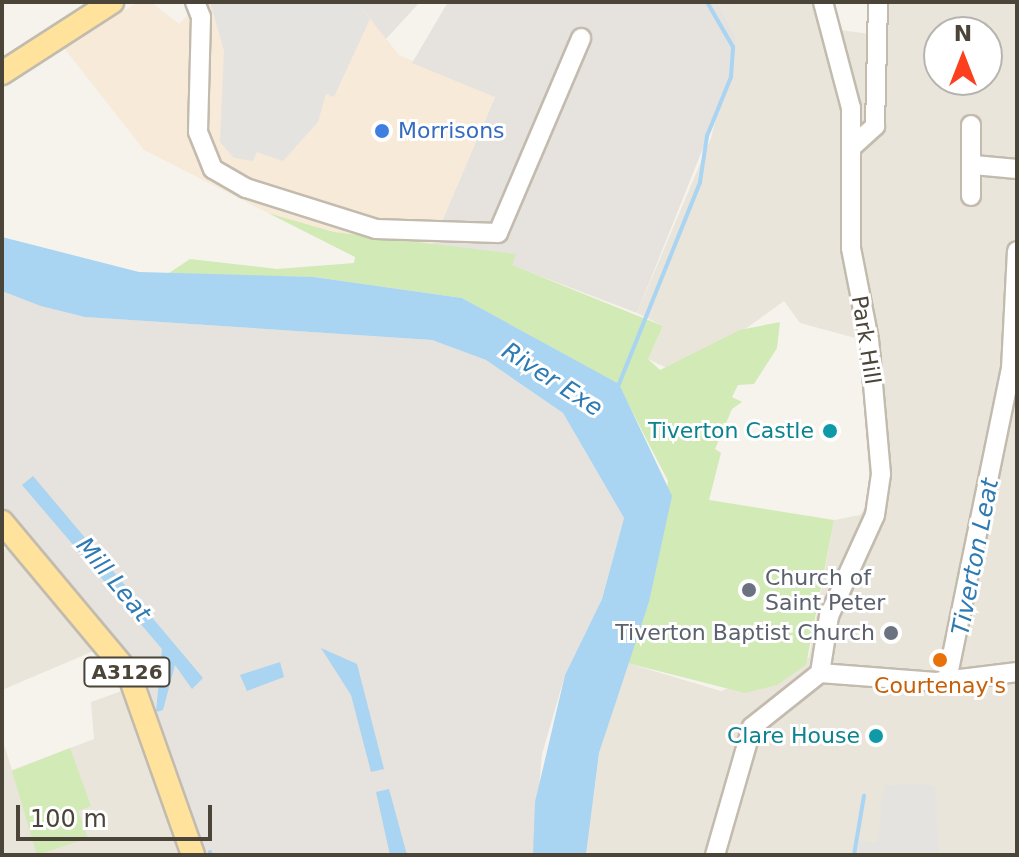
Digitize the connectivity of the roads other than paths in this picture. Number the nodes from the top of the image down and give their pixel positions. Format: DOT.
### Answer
graph roads {
  1 [pos="86,2"];
  2 [pos="112,2"];
  3 [pos="181,2"];
  4 [pos="195,2"];
  5 [pos="823,2"];
  6 [pos="878,2"];
  7 [pos="581,38"];
  8 [pos="199,40"];
  9 [pos="2,66"];
  10 [pos="2,73"];
  11 [pos="971,125"];
  12 [pos="853,146"];
  13 [pos="974,165"];
  14 [pos="1017,169"];
  15 [pos="971,196"];
  16 [pos="1017,251"];
  17 [pos="1014,369"];
  18 [pos="5,532"];
  19 [pos="1017,672"];
  20 [pos="820,673"];
  21 [pos="954,679"];
  22 [pos="193,855"];
  23 [pos="715,855"];
  1 -- 9 [label="main road"];
  2 -- 10 [label="main road"];
  3 -- 8 [label="street"];
  4 -- 8 [label="street"];
  5 -- 12 [label="street, Park Hill"];
  6 -- 12 [label="street"];
  7 -- 8 [label="street"];
  11 -- 13 [label="street"];
  12 -- 20 [label="street, Park Hill"];
  13 -- 14 [label="street"];
  13 -- 15 [label="street"];
  16 -- 17 [label="street"];
  17 -- 21 [label="street"];
  18 -- 22 [label="main road, A3126"];
  19 -- 21 [label="street"];
  20 -- 21 [label="street"];
  20 -- 23 [label="street"];
}
